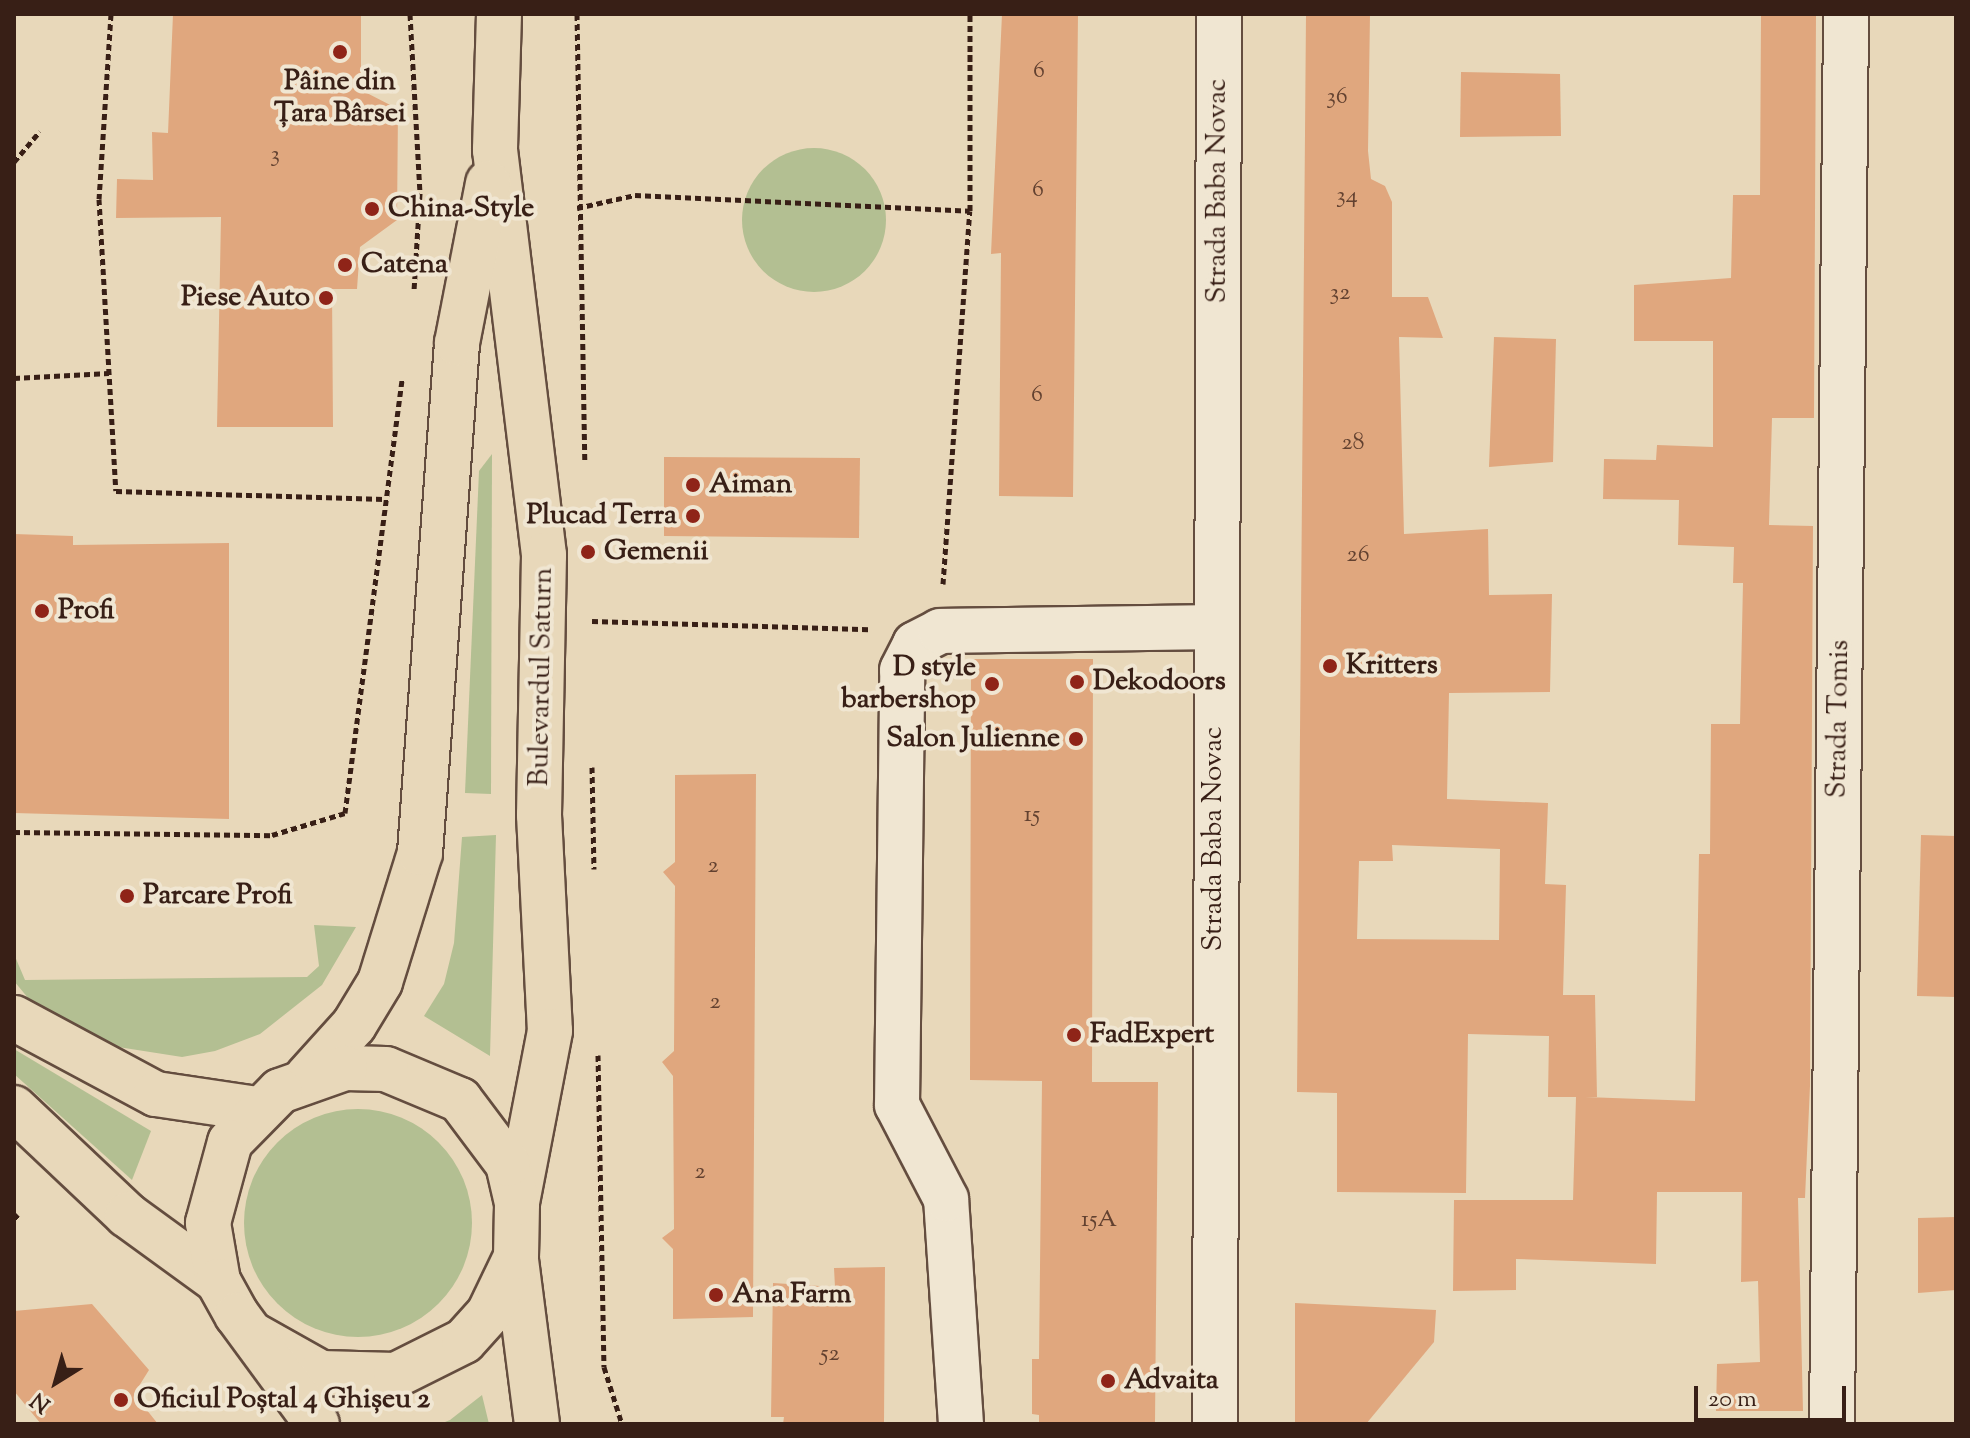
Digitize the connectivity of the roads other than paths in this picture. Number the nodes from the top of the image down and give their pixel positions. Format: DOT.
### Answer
graph roads {
  1 [pos="499,14"];
  2 [pos="1219,14"];
  3 [pos="1846,14"];
  4 [pos="495,150"];
  5 [pos="1214,627"];
  6 [pos="14,1018"];
  7 [pos="307,1077"];
  8 [pos="14,1108"];
  9 [pos="257,1109"];
  10 [pos="517,1203"];
  11 [pos="516,1257"];
  12 [pos="218,1281"];
  13 [pos="255,1336"];
  14 [pos="317,1424"];
  15 [pos="537,1424"];
  16 [pos="961,1424"];
  17 [pos="1215,1424"];
  18 [pos="1832,1424"];
  1 -- 4 [label="main road, Bulevardul Saturn"];
  2 -- 5 [label="street, Strada Baba Novac"];
  3 -- 18 [label="street, Strada Tomis"];
  4 -- 7 [label="main road, Bulevardul Saturn"];
  4 -- 10 [label="main road, Bulevardul Saturn"];
  5 -- 16 [label="street"];
  5 -- 17 [label="street, Strada Baba Novac"];
  6 -- 9 [label="main road"];
  7 -- 9 [label="main road"];
  7 -- 10 [label="main road"];
  8 -- 12 [label="main road"];
  9 -- 12 [label="main road"];
  10 -- 11 [label="main road"];
  11 -- 13 [label="main road"];
  11 -- 15 [label="main road"];
  12 -- 13 [label="main road"];
  13 -- 14 [label="main road"];
}
